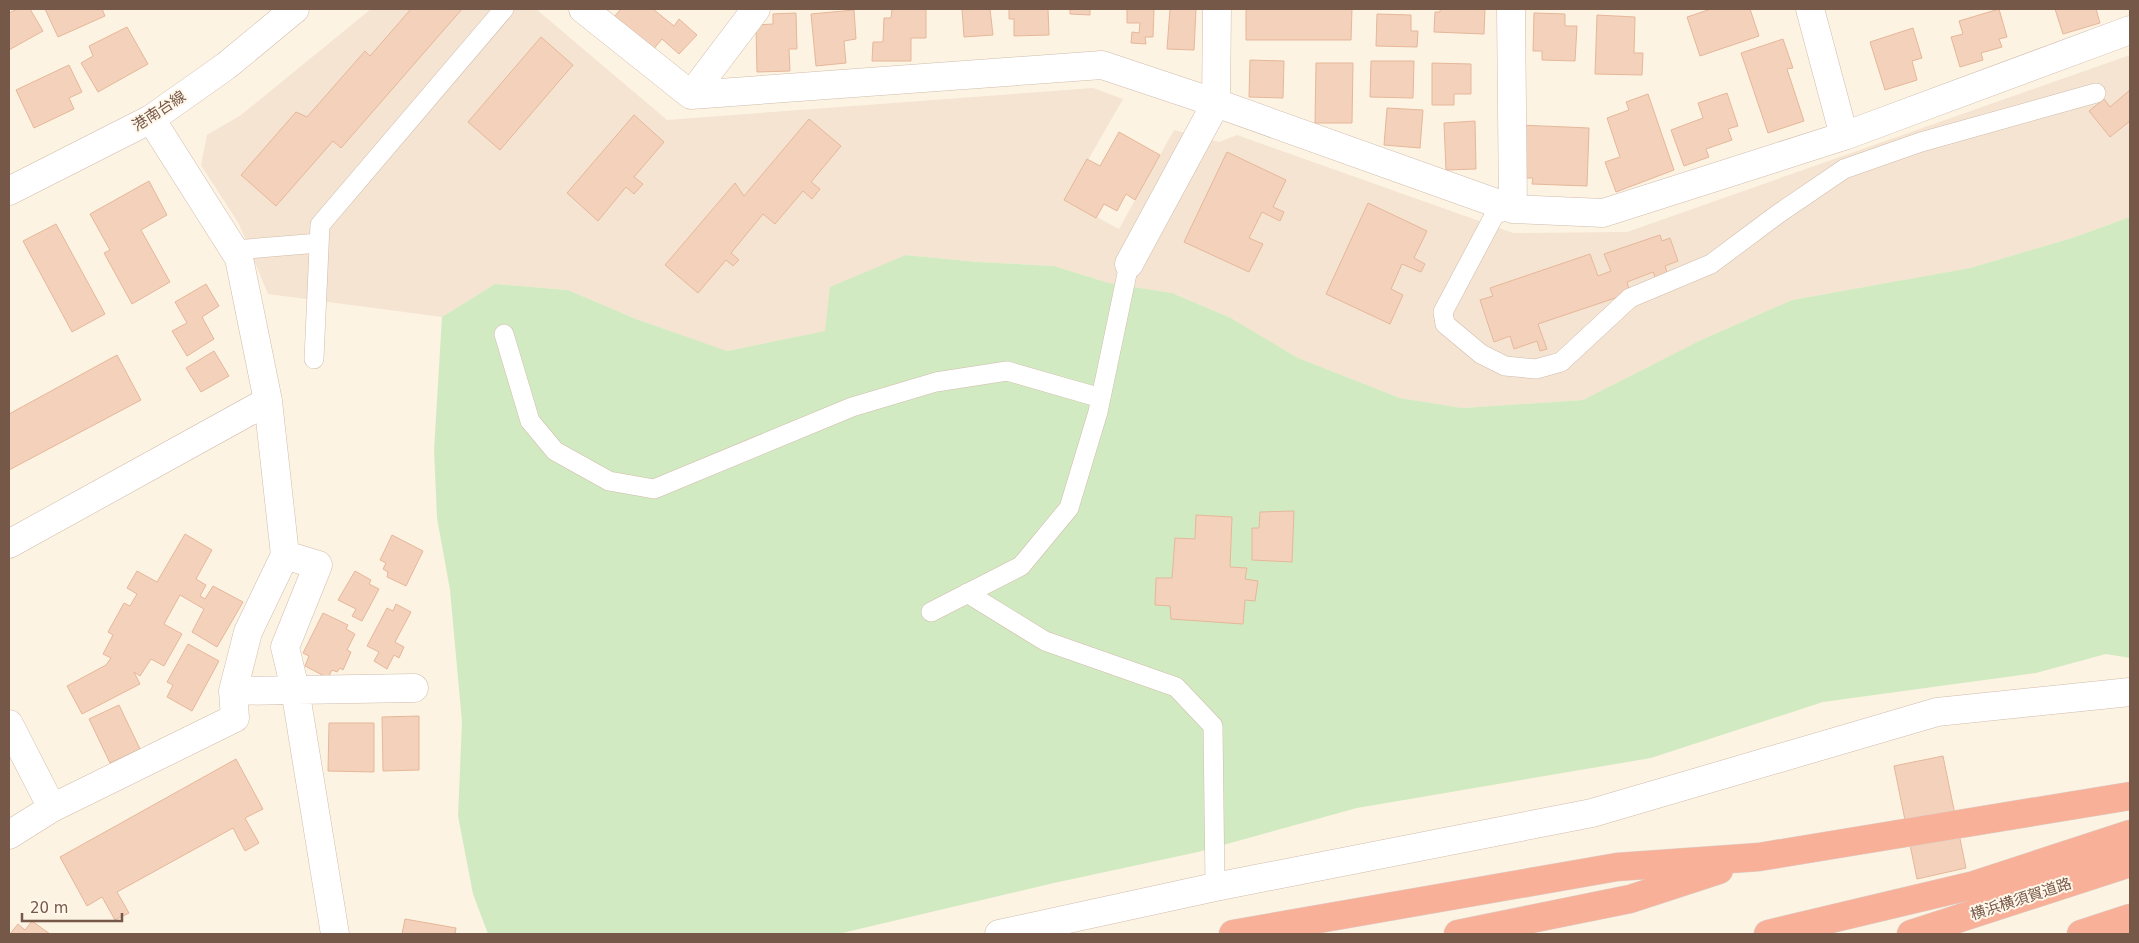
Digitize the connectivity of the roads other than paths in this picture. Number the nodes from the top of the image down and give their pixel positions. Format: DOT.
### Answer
graph roads {
  1 [pos="295,9"];
  2 [pos="504,9"];
  3 [pos="583,9"];
  4 [pos="756,9"];
  5 [pos="1217,9"];
  6 [pos="1511,9"];
  7 [pos="1810,9"];
  8 [pos="2130,30"];
  9 [pos="2096,93"];
  10 [pos="691,95"];
  11 [pos="1216,103"];
  12 [pos="151,119"];
  13 [pos="1844,136"];
  14 [pos="9,191"];
  15 [pos="1513,209"];
  16 [pos="319,244"];
  17 [pos="234,250"];
  18 [pos="1129,264"];
  19 [pos="504,334"];
  20 [pos="314,359"];
  21 [pos="1101,398"];
  22 [pos="268,401"];
  23 [pos="9,544"];
  24 [pos="285,555"];
  25 [pos="967,593"];
  26 [pos="931,612"];
  27 [pos="414,688"];
  28 [pos="296,689"];
  29 [pos="234,691"];
  30 [pos="2130,692"];
  31 [pos="9,724"];
  32 [pos="2130,796"];
  33 [pos="52,808"];
  34 [pos="9,834"];
  35 [pos="2130,834"];
  36 [pos="1759,857"];
  37 [pos="2130,863"];
  38 [pos="1215,887"];
  39 [pos="2130,918"];
  40 [pos="335,934"];
  41 [pos="1000,934"];
  42 [pos="1233,934"];
  43 [pos="1458,934"];
  44 [pos="1768,934"];
  45 [pos="1911,934"];
  46 [pos="2081,934"];
  1 -- 12 [label="street, 港南台線"];
  2 -- 16 [label="lane"];
  3 -- 10 [label="street"];
  4 -- 10 [label="street"];
  5 -- 11 [label="street"];
  6 -- 15 [label="street"];
  7 -- 13 [label="street"];
  8 -- 13 [label="street"];
  9 -- 15 [label="lane"];
  10 -- 11 [label="street"];
  11 -- 15 [label="street"];
  11 -- 18 [label="street"];
  12 -- 14 [label="street, 港南台線"];
  12 -- 17 [label="street"];
  13 -- 15 [label="street"];
  16 -- 17 [label="lane"];
  16 -- 20 [label="lane"];
  17 -- 22 [label="street"];
  18 -- 21 [label="lane"];
  19 -- 21 [label="lane"];
  21 -- 25 [label="lane"];
  22 -- 23 [label="street"];
  22 -- 24 [label="street"];
  24 -- 28 [label="street"];
  24 -- 29 [label="street"];
  25 -- 26 [label="lane"];
  25 -- 38 [label="lane"];
  27 -- 28 [label="street"];
  28 -- 29 [label="street"];
  28 -- 40 [label="street"];
  29 -- 33 [label="street"];
  30 -- 38 [label="street"];
  31 -- 33 [label="street"];
  32 -- 36 [label="highway"];
  33 -- 34 [label="street"];
  35 -- 44 [label="highway"];
  36 -- 42 [label="highway"];
  36 -- 43 [label="highway"];
  37 -- 45 [label="highway, 横浜横須賀道路"];
  38 -- 41 [label="street"];
  39 -- 46 [label="highway"];
}
